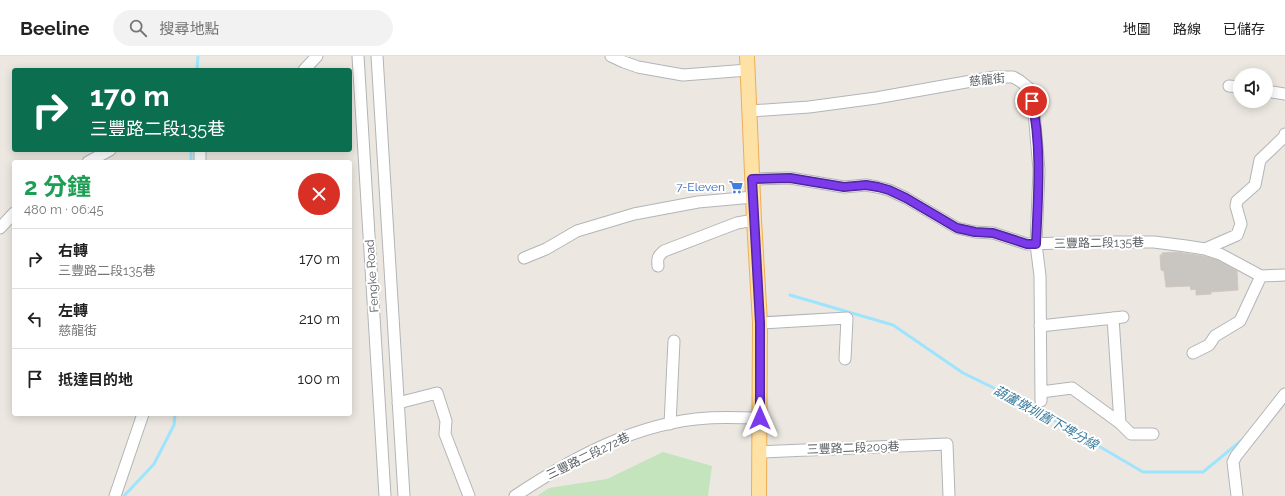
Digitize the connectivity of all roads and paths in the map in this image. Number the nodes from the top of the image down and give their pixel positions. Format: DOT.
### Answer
graph roads {
  1 [pos="317,56"];
  2 [pos="358,56"];
  3 [pos="377,56"];
  4 [pos="611,56"];
  5 [pos="747,56"];
  6 [pos="306,68"];
  7 [pos="748,70"];
  8 [pos="1228,86"];
  9 [pos="1233,86"];
  10 [pos="1273,92"];
  11 [pos="1285,94"];
  12 [pos="750,111"];
  13 [pos="1285,134"];
  14 [pos="106,152"];
  15 [pos="92,160"];
  16 [pos="752,179"];
  17 [pos="753,197"];
  18 [pos="12,215"];
  19 [pos="754,220"];
  20 [pos="0,228"];
  21 [pos="1036,244"];
  22 [pos="1205,249"];
  23 [pos="524,258"];
  24 [pos="658,266"];
  25 [pos="1285,275"];
  26 [pos="1260,276"];
  27 [pos="760,323"];
  28 [pos="1040,326"];
  29 [pos="674,341"];
  30 [pos="1193,353"];
  31 [pos="845,359"];
  32 [pos="1285,394"];
  33 [pos="398,403"];
  34 [pos="141,416"];
  35 [pos="760,418"];
  36 [pos="1120,423"];
  37 [pos="670,424"];
  38 [pos="1152,434"];
  39 [pos="759,452"];
  40 [pos="115,496"];
  41 [pos="385,496"];
  42 [pos="404,496"];
  43 [pos="469,496"];
  44 [pos="515,496"];
  45 [pos="759,496"];
  46 [pos="950,496"];
  47 [pos="1237,496"];
  1 -- 6 [label="street"];
  2 -- 41 [label="street, Fengke Road"];
  3 -- 33 [label="street, Fengke Road"];
  4 -- 7 [label="street"];
  5 -- 7 [label="main road"];
  7 -- 12 [label="main road"];
  8 -- 9 [label="street"];
  10 -- 11 [label="street"];
  12 -- 16 [label="main road"];
  12 -- 21 [label="street, 慈龍街"];
  13 -- 22 [label="street"];
  14 -- 15 [label="street"];
  16 -- 17 [label="main road"];
  16 -- 21 [label="street, 三豐路二段135巷"];
  17 -- 19 [label="main road"];
  17 -- 23 [label="street"];
  18 -- 20 [label="street"];
  19 -- 24 [label="street"];
  19 -- 27 [label="main road"];
  21 -- 22 [label="street, 三豐路二段135巷"];
  21 -- 28 [label="street, 慈龍街"];
  22 -- 26 [label="street, 三豐路二段135巷"];
  25 -- 26 [label="street"];
  26 -- 30 [label="street"];
  27 -- 31 [label="street"];
  27 -- 35 [label="main road"];
  28 -- 36 [label="street, 慈龍街"];
  28 -- 36 [label="street"];
  29 -- 37 [label="street"];
  32 -- 47 [label="street"];
  33 -- 42 [label="street, Fengke Road"];
  33 -- 43 [label="street"];
  34 -- 40 [label="street"];
  35 -- 37 [label="street, 三豐路二段272巷"];
  35 -- 39 [label="main road"];
  36 -- 38 [label="street"];
  37 -- 44 [label="street, 三豐路二段272巷"];
  39 -- 45 [label="main road"];
  39 -- 46 [label="street, 三豐路二段209巷"];
}
